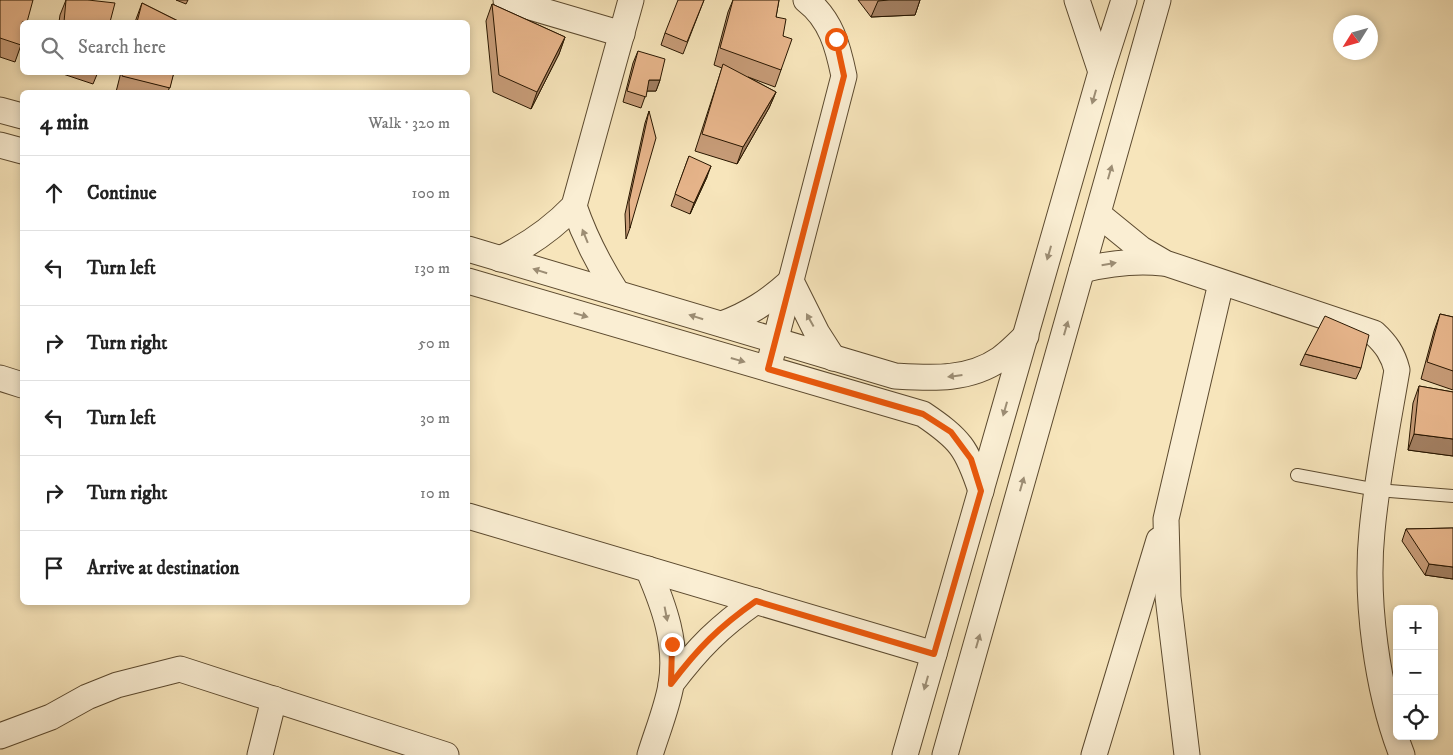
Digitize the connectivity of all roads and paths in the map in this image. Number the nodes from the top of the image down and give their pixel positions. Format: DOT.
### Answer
graph roads {
  1 [pos="506,0"];
  2 [pos="631,0"];
  3 [pos="806,0"];
  4 [pos="1077,0"];
  5 [pos="1124,0"];
  6 [pos="1158,0"];
  7 [pos="622,34"];
  8 [pos="1101,72"];
  9 [pos="0,110"];
  10 [pos="20,115"];
  11 [pos="574,206"];
  12 [pos="1098,214"];
  13 [pos="470,250"];
  14 [pos="500,259"];
  15 [pos="1165,263"];
  16 [pos="1082,270"];
  17 [pos="791,281"];
  18 [pos="470,282"];
  19 [pos="1221,283"];
  20 [pos="617,293"];
  21 [pos="722,324"];
  22 [pos="1026,336"];
  23 [pos="775,340"];
  24 [pos="833,358"];
  25 [pos="768,369"];
  26 [pos="0,378"];
  27 [pos="20,384"];
  28 [pos="1297,475"];
  29 [pos="1377,490"];
  30 [pos="981,491"];
  31 [pos="1453,496"];
  32 [pos="470,517"];
  33 [pos="1166,519"];
  34 [pos="648,569"];
  35 [pos="756,601"];
  36 [pos="934,654"];
  37 [pos="671,684"];
  38 [pos="274,699"];
  39 [pos="0,736"];
  40 [pos="404,748"];
  41 [pos="906,751"];
  42 [pos="260,755"];
  43 [pos="446,755"];
  44 [pos="650,755"];
  45 [pos="933,755"];
  46 [pos="945,755"];
  47 [pos="1094,755"];
  48 [pos="1187,755"];
  49 [pos="1402,755"];
  1 -- 7 [label="street"];
  2 -- 7 [label="street"];
  3 -- 17 [label="street"];
  4 -- 8 [label="street"];
  5 -- 8 [label="street"];
  12 -- 6 [label="street, one-way"];
  7 -- 11 [label="street"];
  8 -- 22 [label="street, one-way"];
  9 -- 10 [label="street"];
  11 -- 14 [label="street"];
  20 -- 11 [label="street, one-way"];
  12 -- 15 [label="street"];
  12 -- 16 [label="street"];
  13 -- 14 [label="street"];
  20 -- 14 [label="street, one-way"];
  16 -- 15 [label="street, one-way"];
  15 -- 19 [label="street"];
  46 -- 16 [label="street, one-way"];
  17 -- 21 [label="street"];
  17 -- 23 [label="street"];
  24 -- 17 [label="street, one-way"];
  18 -- 25 [label="street, one-way"];
  19 -- 29 [label="street"];
  19 -- 33 [label="street"];
  21 -- 20 [label="street, one-way"];
  21 -- 23 [label="street"];
  22 -- 24 [label="street, one-way"];
  22 -- 30 [label="street, one-way"];
  23 -- 24 [label="street"];
  23 -- 25 [label="street"];
  25 -- 30 [label="street"];
  26 -- 27 [label="street"];
  28 -- 29 [label="lane"];
  29 -- 31 [label="lane"];
  29 -- 49 [label="street"];
  30 -- 36 [label="street"];
  32 -- 34 [label="street"];
  33 -- 47 [label="street"];
  33 -- 48 [label="street"];
  34 -- 35 [label="street"];
  34 -- 37 [label="street, one-way"];
  35 -- 36 [label="street"];
  35 -- 37 [label="street"];
  36 -- 41 [label="street, one-way"];
  37 -- 44 [label="street"];
  38 -- 39 [label="street"];
  38 -- 40 [label="street"];
  38 -- 42 [label="street"];
  40 -- 43 [label="street"];
  41 -- 45 [label="street"];
}
